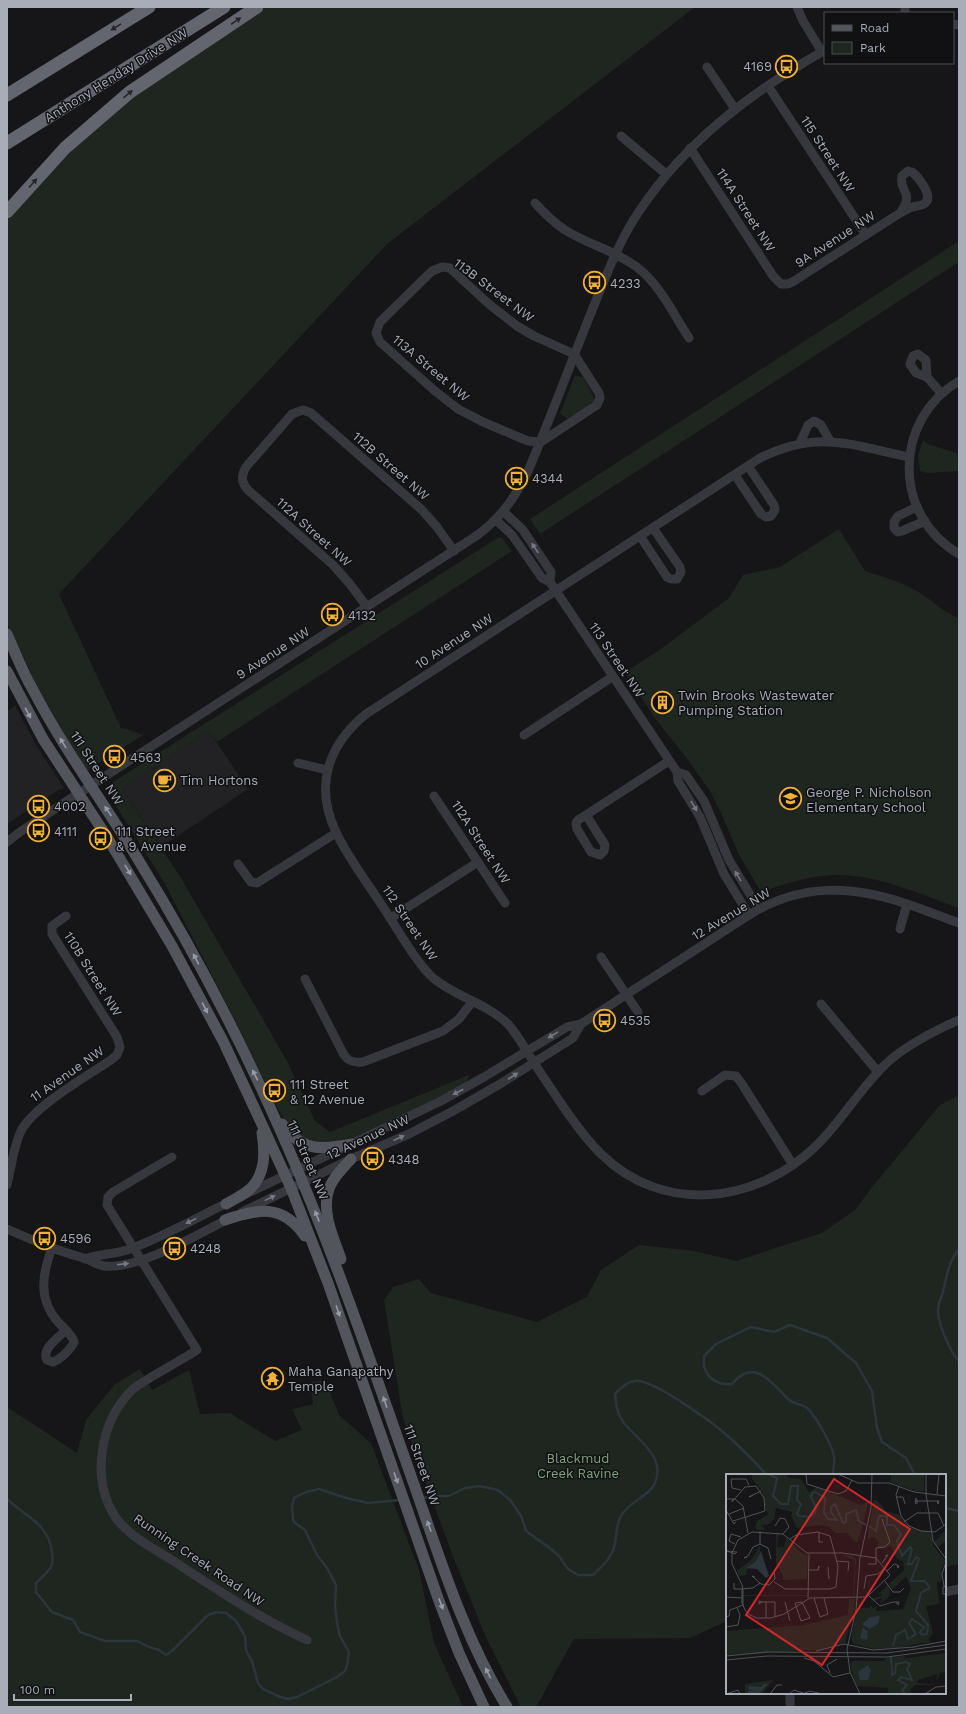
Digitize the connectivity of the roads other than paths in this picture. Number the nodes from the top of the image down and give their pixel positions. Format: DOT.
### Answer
graph roads {
  1 [pos="149,7"];
  2 [pos="224,7"];
  3 [pos="257,7"];
  4 [pos="797,7"];
  5 [pos="823,51"];
  6 [pos="707,67"];
  7 [pos="768,86"];
  8 [pos="7,95"];
  9 [pos="735,109"];
  10 [pos="622,136"];
  11 [pos="7,143"];
  12 [pos="690,148"];
  13 [pos="666,174"];
  14 [pos="535,203"];
  15 [pos="7,212"];
  16 [pos="900,213"];
  17 [pos="866,235"];
  18 [pos="616,253"];
  19 [pos="442,267"];
  20 [pos="783,284"];
  21 [pos="689,338"];
  22 [pos="574,354"];
  23 [pos="927,377"];
  24 [pos="959,381"];
  25 [pos="941,393"];
  26 [pos="303,410"];
  27 [pos="830,441"];
  28 [pos="541,442"];
  29 [pos="800,443"];
  30 [pos="909,457"];
  31 [pos="748,466"];
  32 [pos="735,475"];
  33 [pos="917,507"];
  34 [pos="504,512"];
  35 [pos="496,520"];
  36 [pos="924,521"];
  37 [pos="653,528"];
  38 [pos="640,536"];
  39 [pos="454,551"];
  40 [pos="959,554"];
  41 [pos="550,582"];
  42 [pos="556,591"];
  43 [pos="367,607"];
  44 [pos="7,634"];
  45 [pos="7,672"];
  46 [pos="612,677"];
  47 [pos="524,735"];
  48 [pos="669,761"];
  49 [pos="298,763"];
  50 [pos="326,770"];
  51 [pos="676,772"];
  52 [pos="91,786"];
  53 [pos="78,793"];
  54 [pos="434,796"];
  55 [pos="586,815"];
  56 [pos="336,833"];
  57 [pos="7,842"];
  58 [pos="478,862"];
  59 [pos="238,864"];
  60 [pos="505,903"];
  61 [pos="906,904"];
  62 [pos="759,909"];
  63 [pos="749,915"];
  64 [pos="66,916"];
  65 [pos="391,918"];
  66 [pos="959,923"];
  67 [pos="900,929"];
  68 [pos="601,957"];
  69 [pos="305,979"];
  70 [pos="626,996"];
  71 [pos="472,1002"];
  72 [pos="821,1004"];
  73 [pos="638,1012"];
  74 [pos="959,1020"];
  75 [pos="581,1024"];
  76 [pos="527,1051"];
  77 [pos="119,1052"];
  78 [pos="534,1062"];
  79 [pos="878,1072"];
  80 [pos="702,1091"];
  81 [pos="272,1110"];
  82 [pos="260,1118"];
  83 [pos="352,1144"];
  84 [pos="172,1158"];
  85 [pos="351,1159"];
  86 [pos="793,1165"];
  87 [pos="298,1170"];
  88 [pos="286,1176"];
  89 [pos="304,1182"];
  90 [pos="7,1185"];
  91 [pos="291,1188"];
  92 [pos="226,1204"];
  93 [pos="225,1220"];
  94 [pos="7,1229"];
  95 [pos="52,1248"];
  96 [pos="315,1250"];
  97 [pos="136,1254"];
  98 [pos="85,1259"];
  99 [pos="351,1304"];
  100 [pos="66,1330"];
  101 [pos="959,1589"];
  102 [pos="946,1592"];
  103 [pos="307,1640"];
  104 [pos="790,1694"];
  105 [pos="484,1707"];
  106 [pos="507,1707"];
  107 [pos="790,1707"];
  1 -- 8 [label="highway, one-way"];
  2 -- 11 [label="highway, Anthony Henday Drive NW"];
  15 -- 3 [label="highway, one-way"];
  4 -- 5 [label="street, 9 Avenue NW"];
  5 -- 7 [label="street, 9 Avenue NW"];
  6 -- 9 [label="street"];
  7 -- 9 [label="street, 9 Avenue NW"];
  7 -- 17 [label="street, 115 Street NW"];
  9 -- 12 [label="street, 9 Avenue NW"];
  10 -- 13 [label="street"];
  12 -- 13 [label="street, 9 Avenue NW"];
  12 -- 20 [label="street, 114A Street NW"];
  13 -- 18 [label="street, 9 Avenue NW"];
  14 -- 18 [label="street"];
  16 -- 16 [label="street, 9A Avenue NW"];
  16 -- 17 [label="street, 9A Avenue NW"];
  17 -- 20 [label="street, 9A Avenue NW"];
  18 -- 21 [label="street"];
  18 -- 22 [label="street, 9 Avenue NW"];
  19 -- 22 [label="street, 113B Street NW"];
  19 -- 28 [label="street, 113A Street NW"];
  22 -- 28 [label="street, 9 Avenue NW"];
  22 -- 28 [label="street"];
  23 -- 25 [label="street"];
  24 -- 25 [label="street"];
  25 -- 30 [label="street"];
  26 -- 39 [label="street, 112B Street NW"];
  26 -- 43 [label="street, 112A Street NW"];
  27 -- 29 [label="street, 10 Avenue NW"];
  27 -- 29 [label="street"];
  27 -- 30 [label="street, 10 Avenue NW"];
  28 -- 34 [label="street, 9 Avenue NW"];
  29 -- 31 [label="street, 10 Avenue NW"];
  30 -- 33 [label="street"];
  31 -- 32 [label="street, 10 Avenue NW"];
  31 -- 32 [label="street"];
  32 -- 37 [label="street, 10 Avenue NW"];
  33 -- 36 [label="street"];
  33 -- 36 [label="street"];
  34 -- 35 [label="street, 9 Avenue NW"];
  41 -- 34 [label="street, 113 Street NW, one-way"];
  35 -- 39 [label="street, 9 Avenue NW"];
  35 -- 41 [label="street, 113 Street NW"];
  36 -- 40 [label="street"];
  37 -- 38 [label="street, 10 Avenue NW"];
  37 -- 38 [label="street"];
  38 -- 42 [label="street, 10 Avenue NW"];
  39 -- 43 [label="street, 9 Avenue NW"];
  41 -- 42 [label="street, 113 Street NW"];
  42 -- 46 [label="street, 113 Street NW"];
  42 -- 50 [label="street, 10 Avenue NW"];
  43 -- 52 [label="street, 9 Avenue NW"];
  52 -- 44 [label="main road, 111 Street NW, one-way"];
  45 -- 53 [label="main road, 111 Street NW, one-way"];
  46 -- 47 [label="street"];
  46 -- 48 [label="street, 113 Street NW"];
  48 -- 51 [label="street, 113 Street NW"];
  48 -- 55 [label="street"];
  49 -- 50 [label="street"];
  50 -- 56 [label="street, 112 Street NW"];
  62 -- 51 [label="street, 113 Street NW, one-way"];
  51 -- 63 [label="street, 113 Street NW, one-way"];
  52 -- 53 [label="street, 9 Avenue NW"];
  81 -- 52 [label="main road, 111 Street NW, one-way"];
  53 -- 57 [label="street, 9 Avenue NW"];
  53 -- 82 [label="main road, 111 Street NW, one-way"];
  54 -- 58 [label="street, 112A Street NW"];
  56 -- 59 [label="street"];
  56 -- 65 [label="street, 112 Street NW"];
  58 -- 60 [label="street, 112A Street NW"];
  58 -- 65 [label="street"];
  61 -- 62 [label="street, 12 Avenue NW"];
  61 -- 66 [label="street, 12 Avenue NW"];
  61 -- 67 [label="street"];
  62 -- 63 [label="street, 12 Avenue NW"];
  63 -- 70 [label="street, 12 Avenue NW"];
  64 -- 77 [label="street, 110B Street NW"];
  65 -- 71 [label="street, 112 Street NW"];
  68 -- 70 [label="street"];
  69 -- 71 [label="street"];
  70 -- 73 [label="street"];
  70 -- 75 [label="street, 12 Avenue NW"];
  71 -- 76 [label="street, 112 Street NW"];
  72 -- 79 [label="street"];
  74 -- 79 [label="street, 112 Street NW"];
  75 -- 76 [label="street, 12 Avenue NW, one-way"];
  75 -- 78 [label="street, 12 Avenue NW"];
  76 -- 78 [label="street, 112 Street NW"];
  76 -- 83 [label="street, 12 Avenue NW, one-way"];
  77 -- 90 [label="street, 11 Avenue NW"];
  85 -- 78 [label="street, 12 Avenue NW, one-way"];
  78 -- 86 [label="street, 112 Street NW"];
  79 -- 86 [label="street, 112 Street NW"];
  80 -- 86 [label="street"];
  81 -- 83 [label="main road"];
  81 -- 87 [label="main road, 111 Street NW"];
  82 -- 88 [label="main road, 111 Street NW"];
  82 -- 92 [label="main road"];
  83 -- 87 [label="street, 12 Avenue NW"];
  84 -- 97 [label="street"];
  85 -- 89 [label="street, 12 Avenue NW"];
  85 -- 99 [label="main road"];
  87 -- 88 [label="street, 12 Avenue NW"];
  87 -- 89 [label="main road, 111 Street NW"];
  88 -- 91 [label="main road, 111 Street NW"];
  88 -- 92 [label="street, 12 Avenue NW"];
  89 -- 91 [label="street, 12 Avenue NW"];
  99 -- 89 [label="main road, 111 Street NW, one-way"];
  93 -- 91 [label="street, 12 Avenue NW, one-way"];
  91 -- 96 [label="main road, 111 Street NW"];
  92 -- 97 [label="street, 12 Avenue NW, one-way"];
  93 -- 96 [label="main road"];
  93 -- 97 [label="street, 12 Avenue NW"];
  94 -- 95 [label="street, 12 Avenue NW"];
  95 -- 98 [label="street, 12 Avenue NW"];
  95 -- 100 [label="street"];
  96 -- 105 [label="main road, 111 Street NW, one-way"];
  97 -- 98 [label="street, 12 Avenue NW"];
  98 -- 97 [label="street, 12 Avenue NW, one-way"];
  97 -- 103 [label="street, Running Creek Road NW"];
  106 -- 99 [label="main road, 111 Street NW, one-way"];
  101 -- 102 [label="street"];
  104 -- 107 [label="street"];
}
